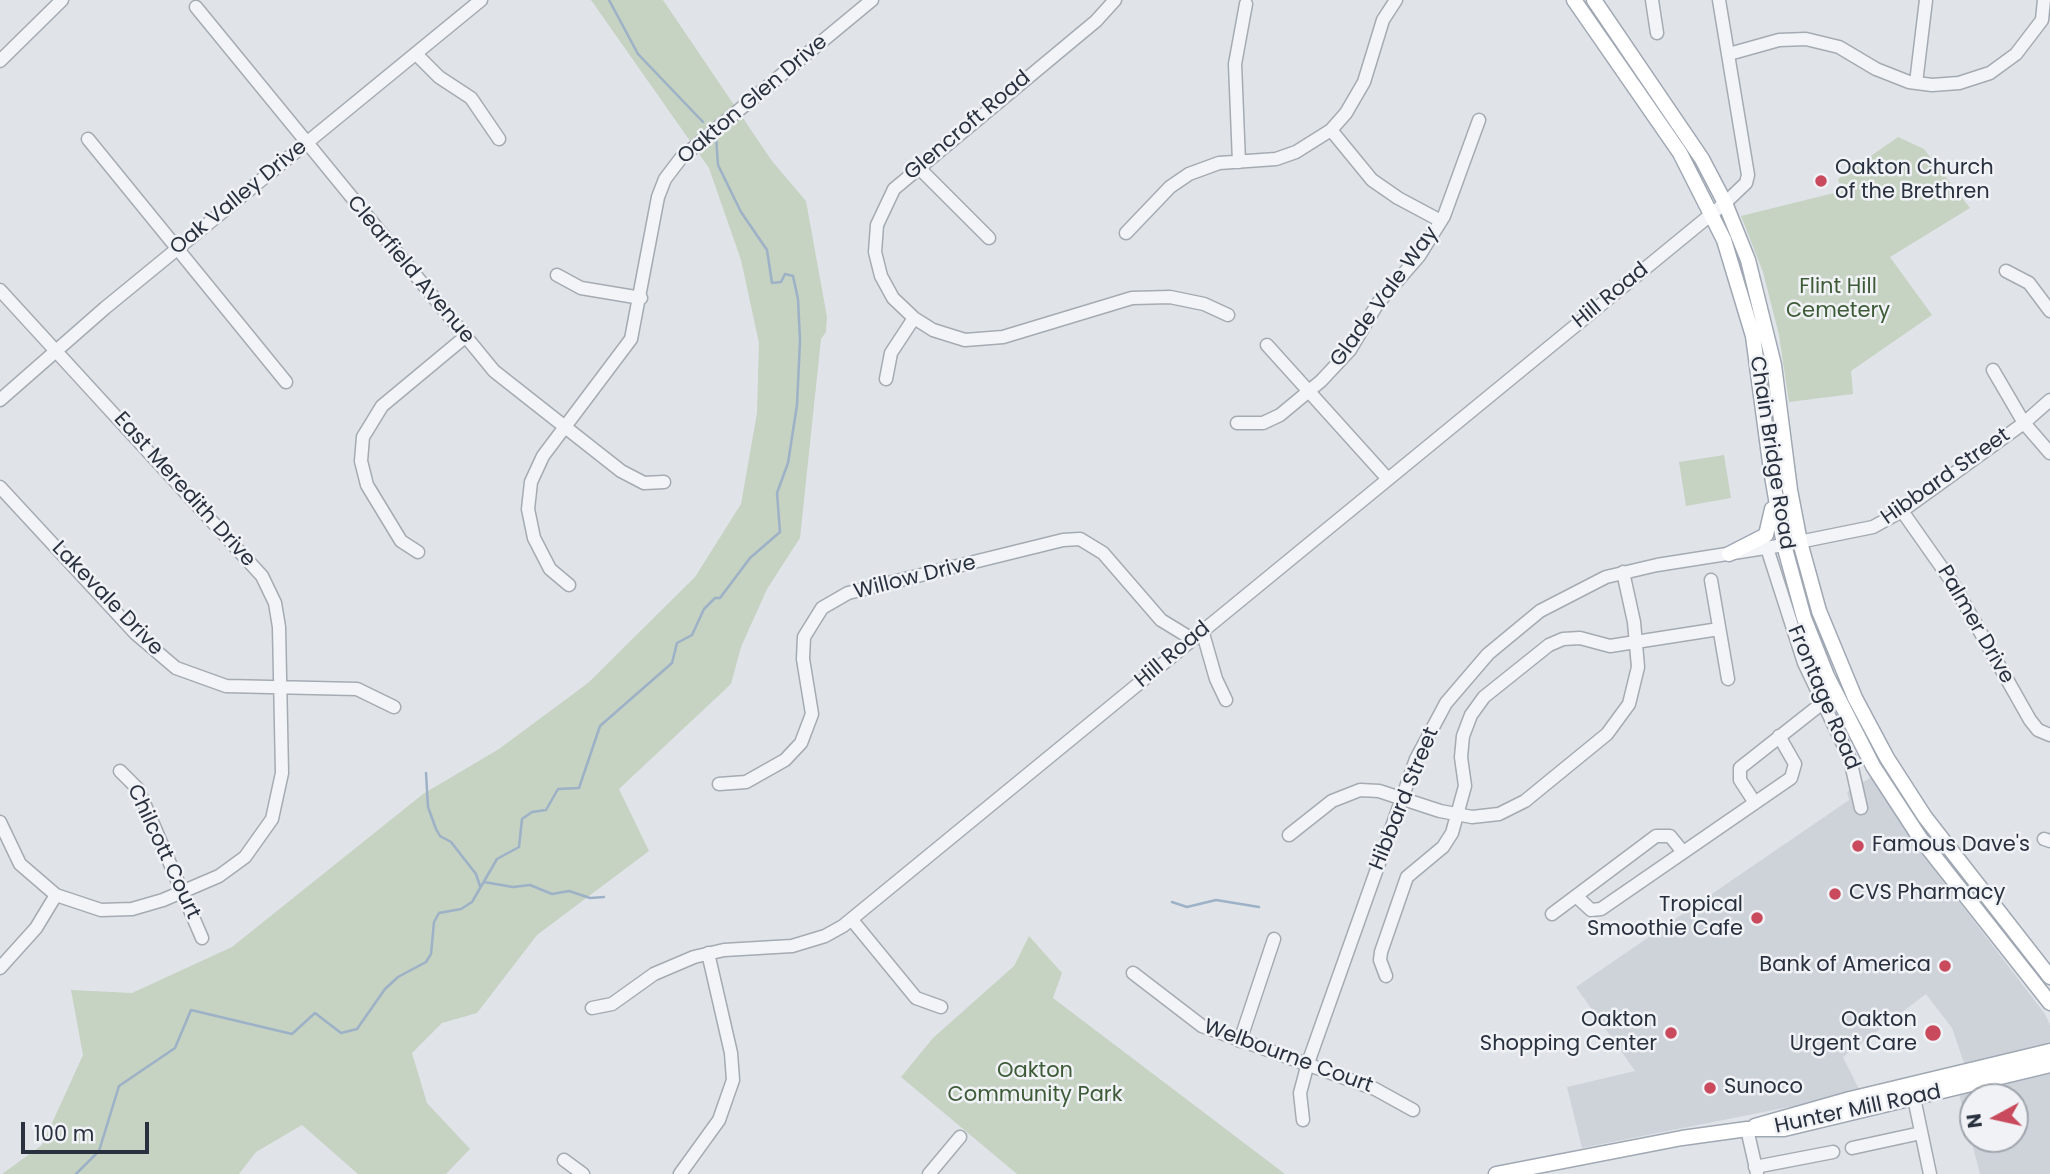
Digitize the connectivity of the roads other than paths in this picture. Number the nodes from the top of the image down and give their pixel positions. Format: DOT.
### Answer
graph roads {
  1 [pos="62,0"];
  2 [pos="872,0"];
  3 [pos="1115,0"];
  4 [pos="1396,0"];
  5 [pos="1574,0"];
  6 [pos="1594,0"];
  7 [pos="1652,0"];
  8 [pos="1719,0"];
  9 [pos="1926,0"];
  10 [pos="2044,0"];
  11 [pos="478,1"];
  12 [pos="1246,4"];
  13 [pos="197,8"];
  14 [pos="1657,33"];
  15 [pos="416,54"];
  16 [pos="1729,54"];
  17 [pos="0,61"];
  18 [pos="1916,83"];
  19 [pos="1479,120"];
  20 [pos="1332,130"];
  21 [pos="88,139"];
  22 [pos="499,139"];
  23 [pos="307,143"];
  24 [pos="1239,162"];
  25 [pos="918,167"];
  26 [pos="1725,203"];
  27 [pos="1712,214"];
  28 [pos="1441,221"];
  29 [pos="1126,233"];
  30 [pos="989,238"];
  31 [pos="177,249"];
  32 [pos="2006,271"];
  33 [pos="557,275"];
  34 [pos="0,290"];
  35 [pos="641,298"];
  36 [pos="2050,311"];
  37 [pos="1228,315"];
  38 [pos="914,318"];
  39 [pos="465,337"];
  40 [pos="1267,345"];
  41 [pos="56,351"];
  42 [pos="1993,370"];
  43 [pos="886,379"];
  44 [pos="286,382"];
  45 [pos="1310,390"];
  46 [pos="0,400"];
  47 [pos="2050,400"];
  48 [pos="1237,423"];
  49 [pos="2024,423"];
  50 [pos="564,428"];
  51 [pos="2050,453"];
  52 [pos="1387,478"];
  53 [pos="664,482"];
  54 [pos="0,487"];
  55 [pos="1774,494"];
  56 [pos="1902,511"];
  57 [pos="1800,542"];
  58 [pos="1784,545"];
  59 [pos="1767,548"];
  60 [pos="418,552"];
  61 [pos="1729,554"];
  62 [pos="1623,572"];
  63 [pos="1711,580"];
  64 [pos="569,585"];
  65 [pos="1719,629"];
  66 [pos="1197,635"];
  67 [pos="1637,643"];
  68 [pos="1728,679"];
  69 [pos="281,688"];
  70 [pos="1835,693"];
  71 [pos="1226,699"];
  72 [pos="1821,702"];
  73 [pos="394,707"];
  74 [pos="2050,735"];
  75 [pos="1779,736"];
  76 [pos="120,771"];
  77 [pos="719,784"];
  78 [pos="1402,799"];
  79 [pos="1755,803"];
  80 [pos="1861,808"];
  81 [pos="1458,815"];
  82 [pos="0,822"];
  83 [pos="1289,835"];
  84 [pos="1683,852"];
  85 [pos="183,892"];
  86 [pos="56,895"];
  87 [pos="1577,897"];
  88 [pos="1552,914"];
  89 [pos="852,920"];
  90 [pos="202,937"];
  91 [pos="1274,939"];
  92 [pos="708,953"];
  93 [pos="0,968"];
  94 [pos="1133,973"];
  95 [pos="1386,975"];
  96 [pos="2050,977"];
  97 [pos="2049,1004"];
  98 [pos="942,1007"];
  99 [pos="592,1008"];
  100 [pos="1240,1041"];
  101 [pos="2050,1042"];
  102 [pos="2043,1053"];
  103 [pos="1308,1063"];
  104 [pos="2050,1065"];
  105 [pos="1914,1098"];
  106 [pos="1413,1110"];
  107 [pos="1303,1120"];
  108 [pos="1747,1129"];
  109 [pos="1921,1133"];
  110 [pos="960,1136"];
  111 [pos="1852,1148"];
  112 [pos="1833,1152"];
  113 [pos="564,1160"];
  114 [pos="1756,1171"];
  115 [pos="583,1174"];
  116 [pos="680,1174"];
  117 [pos="929,1174"];
  118 [pos="1496,1174"];
  119 [pos="1930,1174"];
  1 -- 17 [label="street"];
  2 -- 35 [label="street, Oakton Glen Drive"];
  3 -- 25 [label="street, Glencroft Road"];
  4 -- 20 [label="street"];
  5 -- 27 [label="main road, Chain Bridge Road"];
  6 -- 26 [label="main road, Chain Bridge Road"];
  7 -- 14 [label="street"];
  8 -- 16 [label="street"];
  9 -- 18 [label="street"];
  10 -- 18 [label="street"];
  11 -- 15 [label="street, Oak Valley Drive"];
  12 -- 24 [label="street"];
  13 -- 23 [label="street, Clearfield Avenue"];
  15 -- 22 [label="street"];
  15 -- 23 [label="street, Oak Valley Drive"];
  16 -- 18 [label="street"];
  16 -- 26 [label="street, Hill Road"];
  19 -- 28 [label="street, Glade Vale Way"];
  20 -- 24 [label="street"];
  20 -- 28 [label="street"];
  21 -- 31 [label="street"];
  23 -- 31 [label="street, Oak Valley Drive"];
  23 -- 39 [label="street, Clearfield Avenue"];
  24 -- 29 [label="street"];
  25 -- 30 [label="street"];
  25 -- 38 [label="street, Glencroft Road"];
  26 -- 27 [label="street, Hill Road"];
  26 -- 57 [label="main road, Chain Bridge Road"];
  27 -- 52 [label="street, Hill Road"];
  27 -- 55 [label="main road, Chain Bridge Road"];
  28 -- 45 [label="street, Glade Vale Way"];
  31 -- 41 [label="street, Oak Valley Drive"];
  31 -- 44 [label="street"];
  32 -- 36 [label="street"];
  33 -- 35 [label="street"];
  34 -- 41 [label="street, East Meredith Drive"];
  35 -- 50 [label="street, Oakton Glen Drive"];
  37 -- 38 [label="street, Glencroft Road"];
  38 -- 43 [label="street"];
  39 -- 50 [label="street, Clearfield Avenue"];
  39 -- 60 [label="street"];
  40 -- 45 [label="street"];
  41 -- 46 [label="street, Oak Valley Drive"];
  41 -- 69 [label="street, East Meredith Drive"];
  42 -- 49 [label="street"];
  45 -- 48 [label="street, Glade Vale Way"];
  45 -- 52 [label="street"];
  47 -- 49 [label="street, Hibbard Street"];
  49 -- 51 [label="street"];
  49 -- 56 [label="street, Hibbard Street"];
  50 -- 53 [label="street, Clearfield Avenue"];
  50 -- 64 [label="street, Oakton Glen Drive"];
  52 -- 66 [label="street, Hill Road"];
  54 -- 69 [label="street, Lakevale Drive"];
  55 -- 58 [label="main road, Chain Bridge Road"];
  55 -- 61 [label="main road"];
  56 -- 57 [label="street, Hibbard Street"];
  56 -- 74 [label="street, Palmer Drive"];
  57 -- 58 [label="street, Hibbard Street"];
  57 -- 96 [label="main road, Chain Bridge Road"];
  58 -- 59 [label="street, Hibbard Street"];
  58 -- 70 [label="main road, Chain Bridge Road"];
  59 -- 61 [label="street, Hibbard Street"];
  59 -- 72 [label="street, Frontage Road"];
  61 -- 62 [label="street, Hibbard Street"];
  62 -- 67 [label="street"];
  62 -- 78 [label="street, Hibbard Street"];
  63 -- 65 [label="street"];
  65 -- 67 [label="street"];
  65 -- 68 [label="street"];
  66 -- 71 [label="street"];
  66 -- 77 [label="street, Willow Drive"];
  66 -- 89 [label="street, Hill Road"];
  67 -- 81 [label="street"];
  67 -- 81 [label="street"];
  69 -- 73 [label="street, Lakevale Drive"];
  69 -- 85 [label="street, East Meredith Drive"];
  70 -- 72 [label="street"];
  70 -- 97 [label="main road, Chain Bridge Road"];
  72 -- 75 [label="street"];
  72 -- 80 [label="street, Frontage Road"];
  75 -- 79 [label="street"];
  75 -- 79 [label="street"];
  76 -- 85 [label="street, Chilcott Court"];
  78 -- 81 [label="street"];
  78 -- 83 [label="street"];
  78 -- 103 [label="street, Hibbard Street"];
  79 -- 84 [label="street"];
  81 -- 95 [label="street"];
  82 -- 86 [label="street, East Meredith Drive"];
  84 -- 87 [label="street"];
  84 -- 87 [label="street"];
  85 -- 86 [label="street, East Meredith Drive"];
  85 -- 90 [label="street, Chilcott Court"];
  86 -- 93 [label="street"];
  87 -- 88 [label="street"];
  89 -- 92 [label="street, Hill Road"];
  89 -- 98 [label="street"];
  91 -- 100 [label="street"];
  92 -- 99 [label="street, Hill Road"];
  92 -- 116 [label="street"];
  94 -- 100 [label="street, Welbourne Court"];
  100 -- 103 [label="street, Welbourne Court"];
  101 -- 102 [label="main road"];
  102 -- 108 [label="main road, Hunter Mill Road"];
  103 -- 106 [label="street, Welbourne Court"];
  103 -- 107 [label="street, Hibbard Street"];
  104 -- 105 [label="main road, Hunter Mill Road"];
  105 -- 108 [label="main road, Hunter Mill Road"];
  105 -- 109 [label="street"];
  108 -- 114 [label="street"];
  108 -- 118 [label="main road, Hunter Mill Road"];
  109 -- 111 [label="street"];
  109 -- 119 [label="street"];
  110 -- 117 [label="street"];
  112 -- 114 [label="street"];
  113 -- 115 [label="street"];
}
